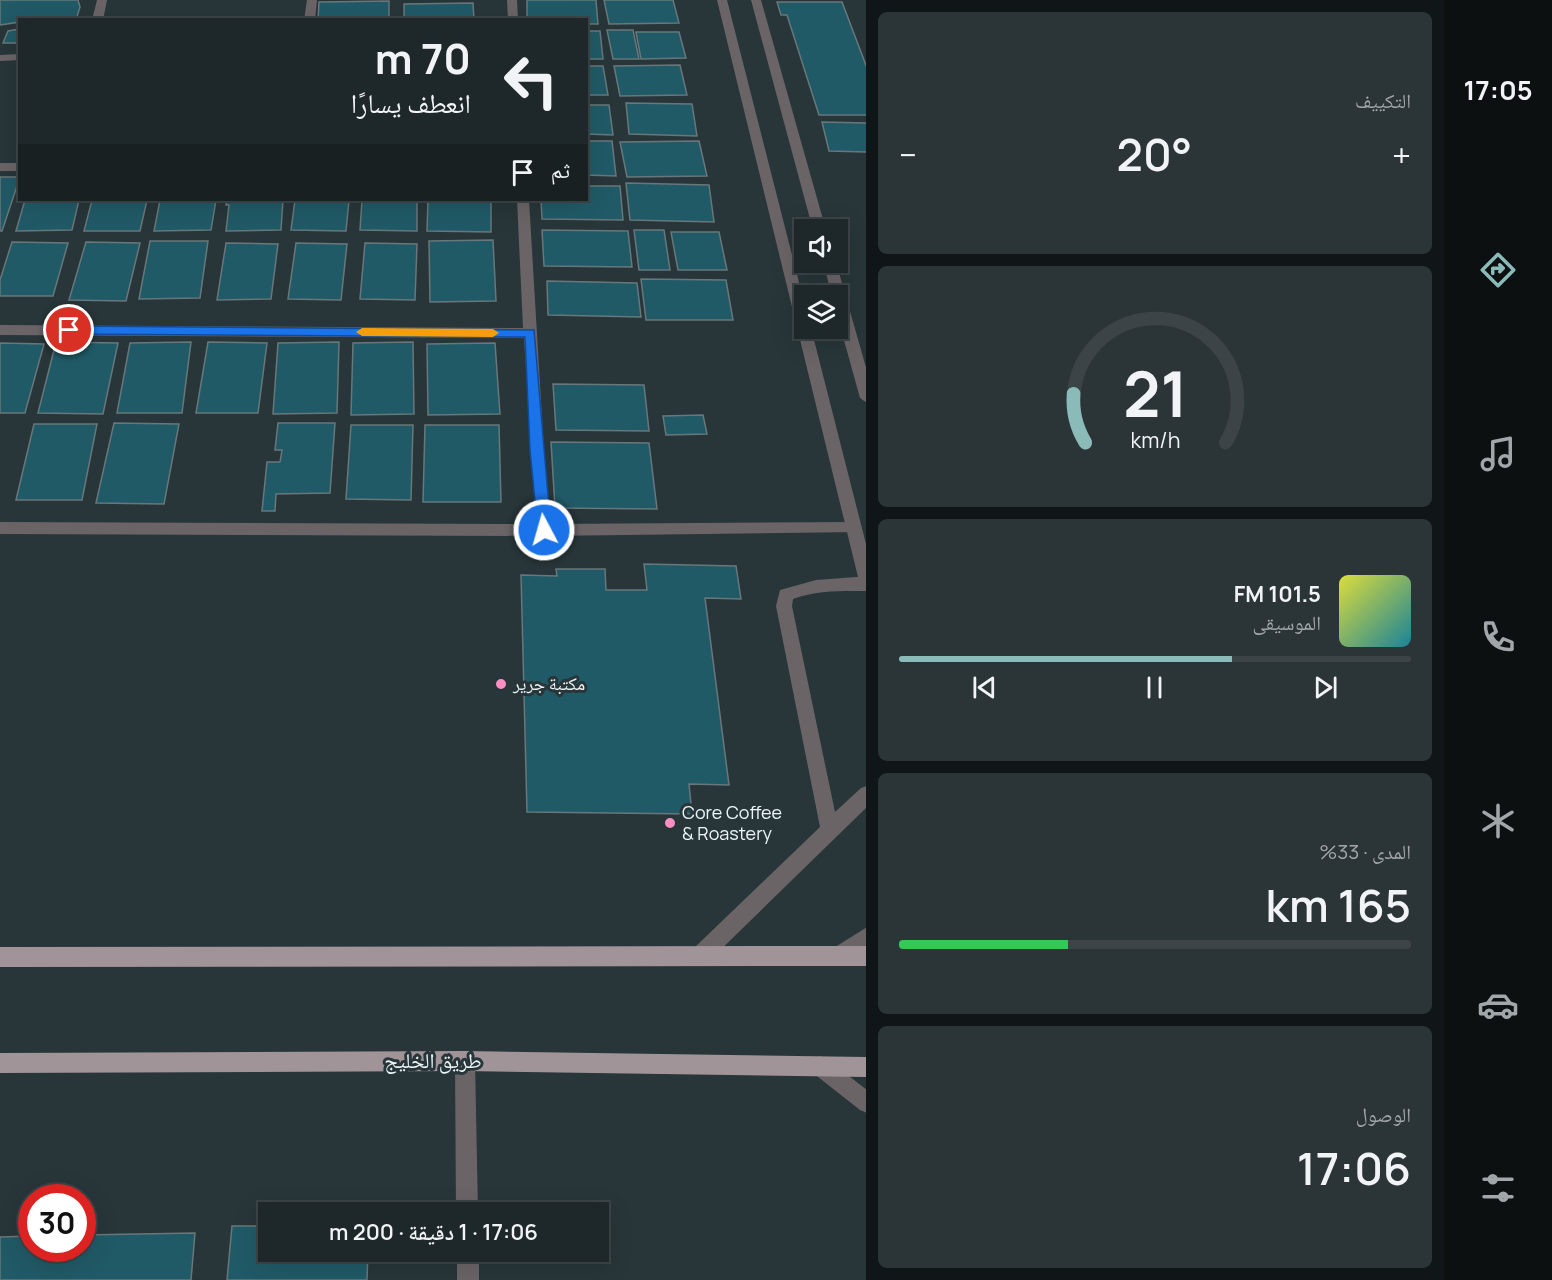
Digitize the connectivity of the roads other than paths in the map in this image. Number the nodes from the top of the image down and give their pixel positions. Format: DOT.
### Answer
graph roads {
  1 [pos="102,0"];
  2 [pos="312,0"];
  3 [pos="512,0"];
  4 [pos="722,0"];
  5 [pos="756,0"];
  6 [pos="98,18"];
  7 [pos="309,18"];
  8 [pos="513,18"];
  9 [pos="18,57"];
  10 [pos="0,58"];
  11 [pos="0,167"];
  12 [pos="18,167"];
  13 [pos="523,201"];
  14 [pos="817,219"];
  15 [pos="832,273"];
  16 [pos="0,330"];
  17 [pos="530,333"];
  18 [pos="866,394"];
  19 [pos="0,528"];
  20 [pos="854,528"];
  21 [pos="544,530"];
  22 [pos="866,578"];
  23 [pos="866,582"];
  24 [pos="866,795"];
  25 [pos="830,830"];
  26 [pos="866,937"];
  27 [pos="701,955"];
  28 [pos="839,956"];
  29 [pos="866,956"];
  30 [pos="0,957"];
  31 [pos="465,1061"];
  32 [pos="0,1063"];
  33 [pos="820,1066"];
  34 [pos="866,1067"];
  35 [pos="866,1102"];
  36 [pos="467,1202"];
  37 [pos="468,1262"];
  38 [pos="468,1280"];
  1 -- 6 [label="street"];
  2 -- 7 [label="street"];
  3 -- 8 [label="street"];
  4 -- 20 [label="street"];
  5 -- 14 [label="street"];
  9 -- 10 [label="street"];
  11 -- 12 [label="street"];
  13 -- 17 [label="street"];
  15 -- 18 [label="street"];
  16 -- 17 [label="street"];
  17 -- 21 [label="street"];
  19 -- 21 [label="street"];
  20 -- 21 [label="street"];
  20 -- 22 [label="street"];
  23 -- 25 [label="street"];
  24 -- 25 [label="street"];
  25 -- 27 [label="street"];
  26 -- 28 [label="street"];
  27 -- 28 [label="main road"];
  27 -- 30 [label="main road"];
  28 -- 29 [label="main road"];
  31 -- 32 [label="main road, طريق الخليج"];
  31 -- 33 [label="main road, طريق الخليج"];
  31 -- 36 [label="street"];
  33 -- 34 [label="main road, طريق الخليج"];
  33 -- 35 [label="street"];
  37 -- 38 [label="street"];
}
